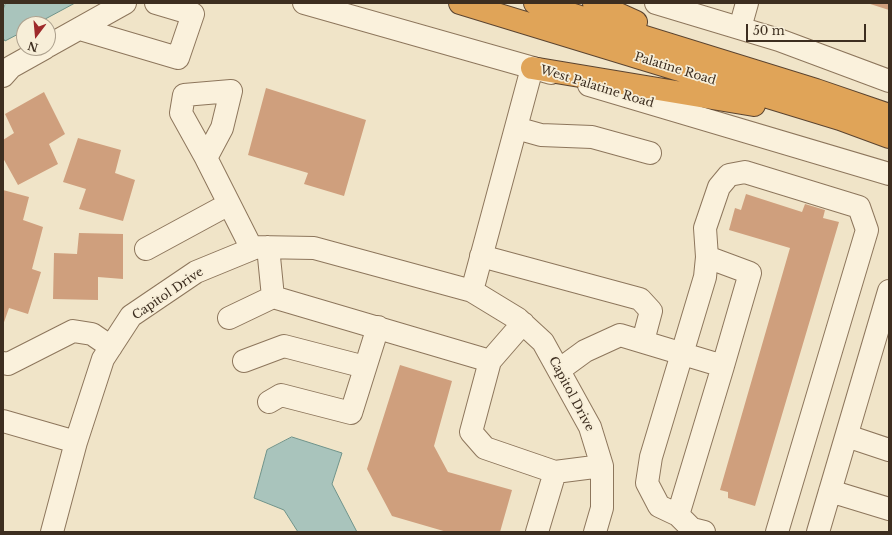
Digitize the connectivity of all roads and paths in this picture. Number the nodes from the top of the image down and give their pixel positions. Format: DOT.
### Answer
graph roads {
  1 [pos="126,3"];
  2 [pos="156,3"];
  3 [pos="304,3"];
  4 [pos="460,3"];
  5 [pos="535,3"];
  6 [pos="594,3"];
  7 [pos="656,3"];
  8 [pos="747,3"];
  9 [pos="703,10"];
  10 [pos="80,28"];
  11 [pos="740,28"];
  12 [pos="56,42"];
  13 [pos="31,56"];
  14 [pos="717,59"];
  15 [pos="532,68"];
  16 [pos="3,76"];
  17 [pos="889,81"];
  18 [pos="889,115"];
  19 [pos="840,119"];
  20 [pos="516,128"];
  21 [pos="889,137"];
  22 [pos="650,153"];
  23 [pos="206,158"];
  24 [pos="889,174"];
  25 [pos="229,204"];
  26 [pos="260,248"];
  27 [pos="146,249"];
  28 [pos="481,256"];
  29 [pos="707,258"];
  30 [pos="472,291"];
  31 [pos="889,291"];
  32 [pos="273,297"];
  33 [pos="229,318"];
  34 [pos="523,323"];
  35 [pos="378,327"];
  36 [pos="643,341"];
  37 [pos="111,346"];
  38 [pos="683,354"];
  39 [pos="244,361"];
  40 [pos="490,361"];
  41 [pos="3,363"];
  42 [pos="723,366"];
  43 [pos="365,368"];
  44 [pos="559,370"];
  45 [pos="268,402"];
  46 [pos="3,421"];
  47 [pos="847,436"];
  48 [pos="76,442"];
  49 [pos="889,450"];
  50 [pos="602,466"];
  51 [pos="555,472"];
  52 [pos="830,491"];
  53 [pos="889,509"];
  54 [pos="678,515"];
  55 [pos="52,532"];
  56 [pos="537,532"];
  57 [pos="595,532"];
  58 [pos="704,532"];
  59 [pos="777,532"];
  60 [pos="818,532"];
  1 -- 10 [label="street"];
  2 -- 10 [label="street"];
  3 -- 15 [label="street, West Palatine Road"];
  4 -- 19 [label="highway, Palatine Road"];
  5 -- 14 [label="highway, Palatine Road"];
  6 -- 14 [label="highway"];
  7 -- 9 [label="street"];
  8 -- 11 [label="street"];
  9 -- 11 [label="street"];
  10 -- 12 [label="street"];
  11 -- 17 [label="street"];
  13 -- 16 [label="street"];
  14 -- 18 [label="highway, Palatine Road"];
  15 -- 19 [label="highway"];
  15 -- 20 [label="street"];
  15 -- 24 [label="street, West Palatine Road"];
  19 -- 21 [label="highway, Palatine Road"];
  20 -- 22 [label="street"];
  20 -- 28 [label="street"];
  23 -- 25 [label="street"];
  25 -- 26 [label="street"];
  25 -- 27 [label="street"];
  26 -- 30 [label="street, Capitol Drive"];
  26 -- 32 [label="street"];
  26 -- 37 [label="street, Capitol Drive"];
  28 -- 30 [label="street"];
  28 -- 36 [label="street"];
  29 -- 38 [label="street"];
  29 -- 42 [label="street"];
  29 -- 59 [label="street"];
  30 -- 34 [label="street, Capitol Drive"];
  31 -- 47 [label="street"];
  32 -- 33 [label="street"];
  32 -- 35 [label="street"];
  34 -- 40 [label="street"];
  34 -- 44 [label="street, Capitol Drive"];
  35 -- 40 [label="street"];
  35 -- 43 [label="street"];
  36 -- 38 [label="street"];
  36 -- 44 [label="street"];
  37 -- 41 [label="street"];
  37 -- 48 [label="street, Capitol Drive"];
  38 -- 42 [label="street"];
  38 -- 54 [label="street"];
  39 -- 43 [label="street"];
  40 -- 51 [label="street"];
  42 -- 54 [label="street"];
  43 -- 45 [label="street"];
  44 -- 50 [label="street, Capitol Drive"];
  46 -- 48 [label="street"];
  47 -- 49 [label="street"];
  47 -- 52 [label="street"];
  48 -- 55 [label="street, Capitol Drive"];
  50 -- 51 [label="street"];
  50 -- 57 [label="street, Capitol Drive"];
  51 -- 56 [label="street"];
  52 -- 53 [label="street"];
  52 -- 60 [label="street"];
  54 -- 58 [label="street"];
}
